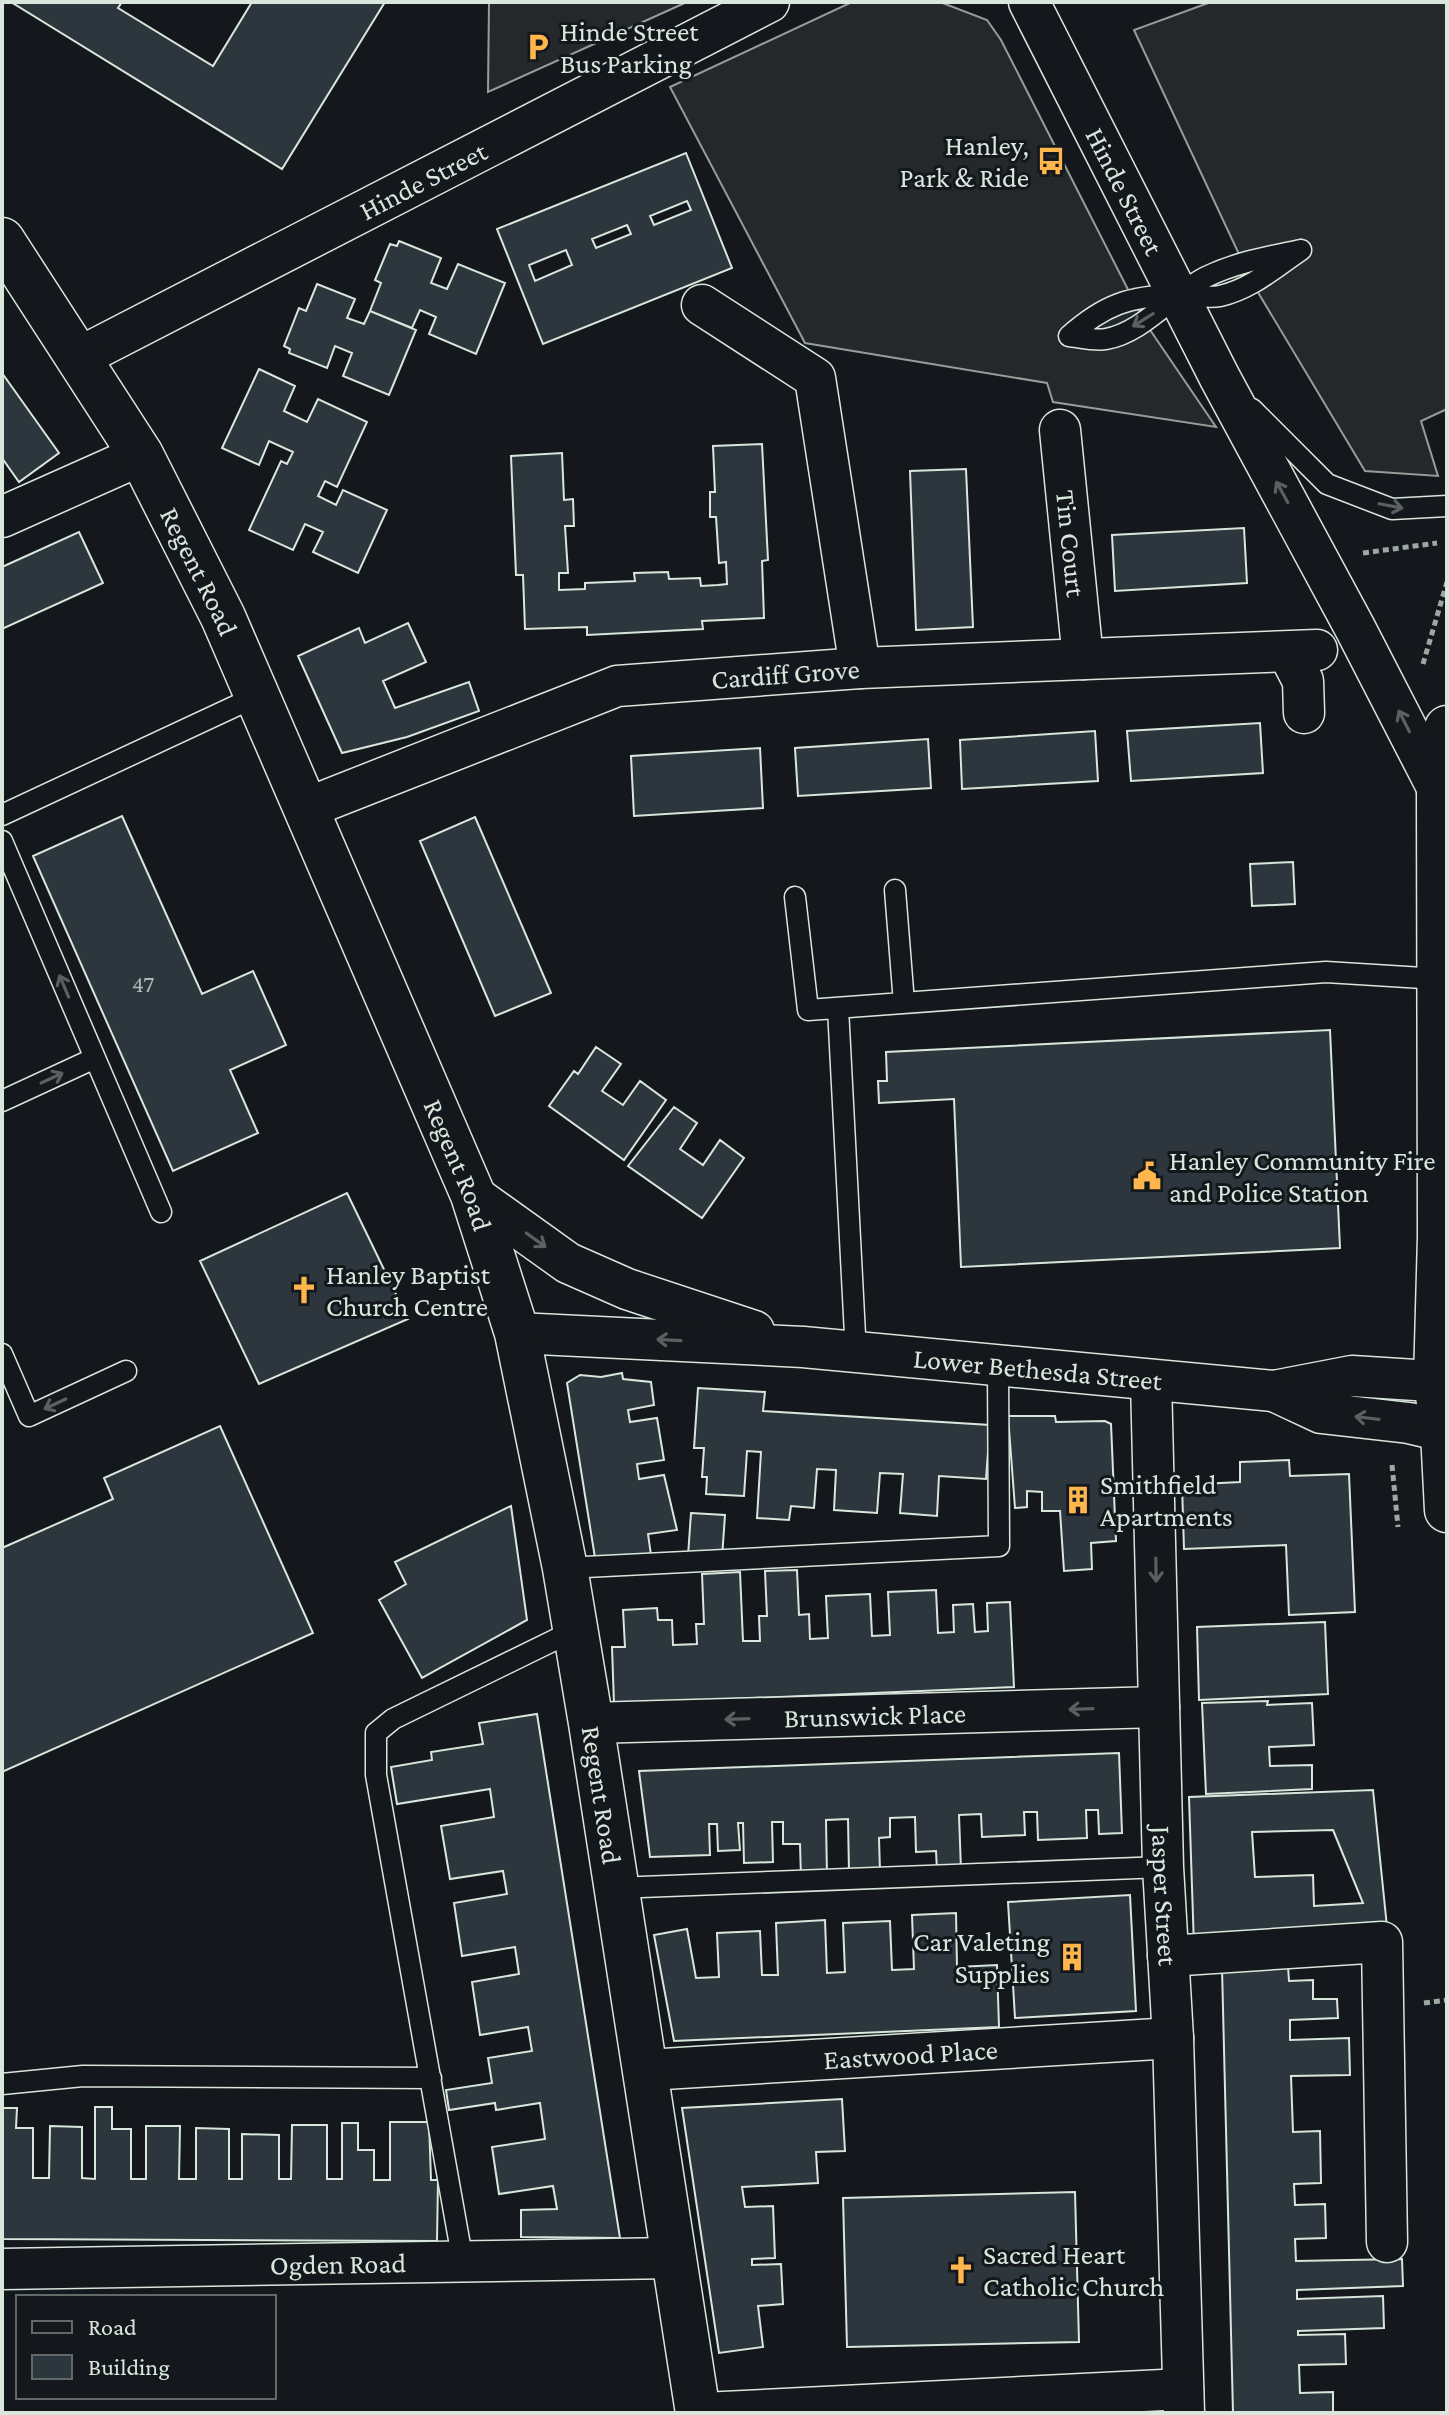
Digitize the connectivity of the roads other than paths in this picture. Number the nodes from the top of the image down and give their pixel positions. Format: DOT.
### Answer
graph roads {
  1 [pos="769,2"];
  2 [pos="1029,2"];
  3 [pos="2,240"];
  4 [pos="1178,295"];
  5 [pos="702,305"];
  6 [pos="78,358"];
  7 [pos="1220,378"];
  8 [pos="1060,430"];
  9 [pos="141,455"];
  10 [pos="1447,506"];
  11 [pos="2,517"];
  12 [pos="1083,659"];
  13 [pos="860,668"];
  14 [pos="257,696"];
  15 [pos="1304,713"];
  16 [pos="1447,728"];
  17 [pos="1439,791"];
  18 [pos="307,808"];
  19 [pos="2,815"];
  20 [pos="2,841"];
  21 [pos="895,890"];
  22 [pos="795,897"];
  23 [pos="1439,979"];
  24 [pos="904,1003"];
  25 [pos="838,1008"];
  26 [pos="95,1058"];
  27 [pos="5,1100"];
  28 [pos="473,1195"];
  29 [pos="161,1212"];
  30 [pos="517,1333"];
  31 [pos="803,1347"];
  32 [pos="2,1354"];
  33 [pos="856,1354"];
  34 [pos="998,1367"];
  35 [pos="126,1371"];
  36 [pos="1151,1380"];
  37 [pos="1442,1381"];
  38 [pos="1274,1391"];
  39 [pos="1445,1432"];
  40 [pos="1447,1510"];
  41 [pos="565,1568"];
  42 [pos="575,1630"];
  43 [pos="1159,1707"];
  44 [pos="591,1723"];
  45 [pos="1163,1867"];
  46 [pos="615,1888"];
  47 [pos="1168,1956"];
  48 [pos="1173,2038"];
  49 [pos="647,2070"];
  50 [pos="431,2078"];
  51 [pos="2,2084"];
  52 [pos="1387,2242"];
  53 [pos="673,2258"];
  54 [pos="463,2262"];
  55 [pos="2,2269"];
  56 [pos="1184,2401"];
  57 [pos="701,2413"];
  1 -- 6 [label="street, Hinde Street"];
  2 -- 4 [label="street, Hinde Street"];
  3 -- 6 [label="street, Regent Road"];
  4 -- 4 [label="lane, one-way"];
  4 -- 4 [label="lane"];
  4 -- 7 [label="street, Hinde Street"];
  5 -- 13 [label="street"];
  6 -- 9 [label="street, Regent Road"];
  7 -- 10 [label="lane, one-way"];
  17 -- 7 [label="street, Hinde Street, one-way"];
  8 -- 12 [label="street, Tin Court"];
  9 -- 11 [label="street"];
  9 -- 14 [label="street, Regent Road"];
  12 -- 13 [label="street, Cardiff Grove"];
  12 -- 15 [label="street, Cardiff Grove"];
  13 -- 18 [label="street, Cardiff Grove"];
  14 -- 18 [label="street, Regent Road"];
  14 -- 19 [label="lane"];
  16 -- 17 [label="street"];
  17 -- 23 [label="street"];
  18 -- 28 [label="street, Regent Road"];
  26 -- 20 [label="lane, one-way"];
  21 -- 24 [label="lane"];
  22 -- 25 [label="lane"];
  23 -- 24 [label="lane"];
  23 -- 37 [label="street"];
  24 -- 25 [label="lane"];
  25 -- 33 [label="lane"];
  27 -- 26 [label="lane, one-way"];
  26 -- 29 [label="lane"];
  28 -- 30 [label="street, Regent Road"];
  28 -- 31 [label="street, Lower Bethesda Street, one-way"];
  31 -- 30 [label="street, Lower Bethesda Street, one-way"];
  30 -- 41 [label="street, Regent Road"];
  31 -- 33 [label="street, Lower Bethesda Street"];
  35 -- 32 [label="lane, one-way"];
  33 -- 34 [label="street, Lower Bethesda Street"];
  34 -- 36 [label="street, Lower Bethesda Street"];
  34 -- 41 [label="lane"];
  36 -- 38 [label="street, Lower Bethesda Street"];
  36 -- 43 [label="street, Jasper Street, one-way"];
  37 -- 38 [label="street, Lower Bethesda Street"];
  37 -- 39 [label="street"];
  39 -- 38 [label="street, Lower Bethesda Street, one-way"];
  39 -- 40 [label="street"];
  41 -- 42 [label="street, Regent Road"];
  42 -- 44 [label="street, Regent Road"];
  42 -- 50 [label="lane"];
  43 -- 44 [label="street, Brunswick Place, one-way"];
  43 -- 45 [label="street, Jasper Street"];
  44 -- 46 [label="street, Regent Road"];
  45 -- 46 [label="lane"];
  45 -- 47 [label="street, Jasper Street"];
  46 -- 49 [label="street, Regent Road"];
  47 -- 48 [label="street, Jasper Street"];
  47 -- 52 [label="street"];
  48 -- 49 [label="street, Eastwood Place"];
  48 -- 56 [label="street, Jasper Street"];
  49 -- 53 [label="street, Regent Road"];
  50 -- 51 [label="lane"];
  50 -- 54 [label="lane"];
  53 -- 54 [label="street, Ogden Road"];
  53 -- 57 [label="street, Regent Road"];
  54 -- 55 [label="street, Ogden Road"];
  56 -- 57 [label="street"];
}
